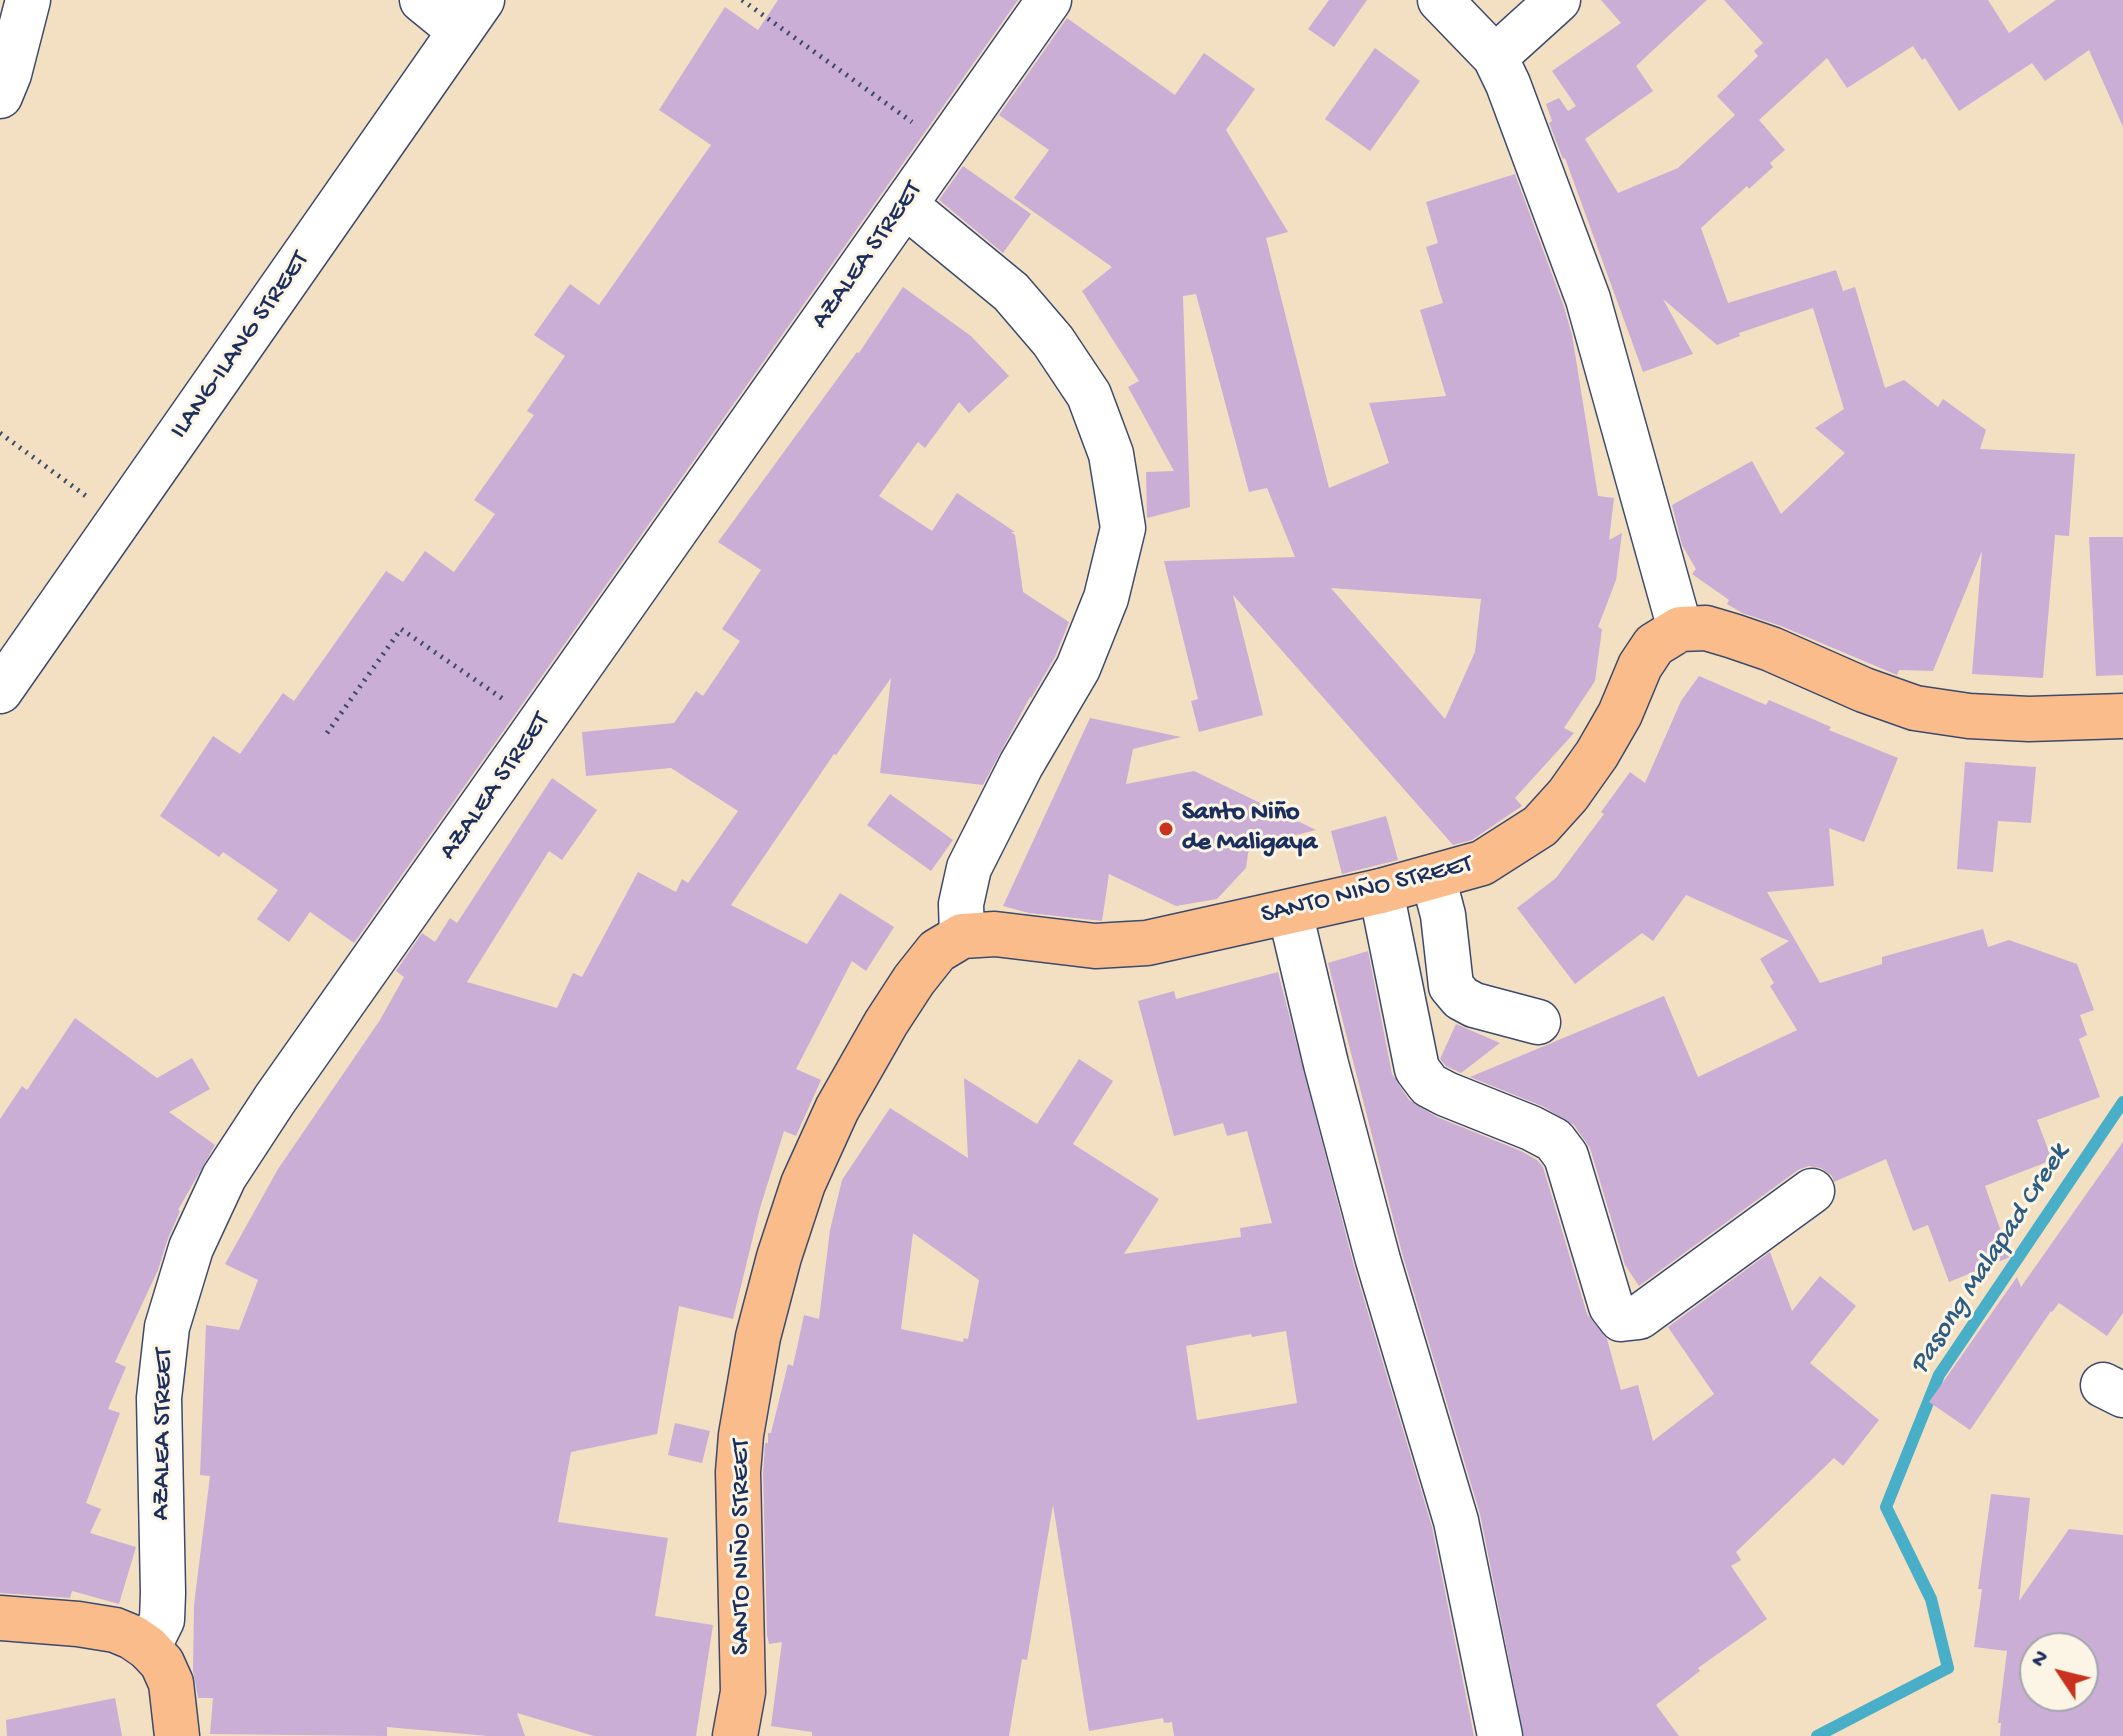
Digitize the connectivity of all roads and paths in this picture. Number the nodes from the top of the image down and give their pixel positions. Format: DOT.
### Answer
graph roads {
  1 [pos="28,0"];
  2 [pos="422,0"];
  3 [pos="742,0"];
  4 [pos="1049,0"];
  5 [pos="1440,0"];
  6 [pos="1558,0"];
  7 [pos="471,16"];
  8 [pos="1495,57"];
  9 [pos="0,96"];
  10 [pos="946,146"];
  11 [pos="905,205"];
  12 [pos="0,433"];
  13 [pos="119,521"];
  14 [pos="1680,629"];
  15 [pos="0,691"];
  16 [pos="2123,716"];
  17 [pos="540,724"];
  18 [pos="327,733"];
  19 [pos="1433,877"];
  20 [pos="1381,891"];
  21 [pos="1290,912"];
  22 [pos="962,936"];
  23 [pos="1538,1022"];
  24 [pos="1812,1191"];
  25 [pos="0,1618"];
  26 [pos="148,1648"];
  27 [pos="177,1736"];
  28 [pos="735,1736"];
  29 [pos="1500,1736"];
  1 -- 9 [label="street"];
  2 -- 7 [label="street"];
  3 -- 10 [label="path"];
  4 -- 10 [label="street, AZALEA STREET"];
  5 -- 8 [label="street"];
  6 -- 8 [label="street"];
  7 -- 13 [label="street, ILANG-ILANG STREET"];
  8 -- 14 [label="street"];
  10 -- 11 [label="street, AZALEA STREET"];
  11 -- 17 [label="street, AZALEA STREET"];
  11 -- 22 [label="street"];
  12 -- 13 [label="path"];
  13 -- 15 [label="street, ILANG-ILANG STREET"];
  14 -- 16 [label="main road"];
  14 -- 19 [label="main road, SANTO NIÑO STREET"];
  17 -- 18 [label="path"];
  17 -- 26 [label="street, AZALEA STREET"];
  19 -- 20 [label="main road, SANTO NIÑO STREET"];
  19 -- 23 [label="street"];
  20 -- 21 [label="main road, SANTO NIÑO STREET"];
  20 -- 24 [label="street"];
  21 -- 22 [label="main road, SANTO NIÑO STREET"];
  21 -- 29 [label="street"];
  22 -- 28 [label="main road, SANTO NIÑO STREET"];
  25 -- 26 [label="main road"];
  26 -- 27 [label="main road"];
}
